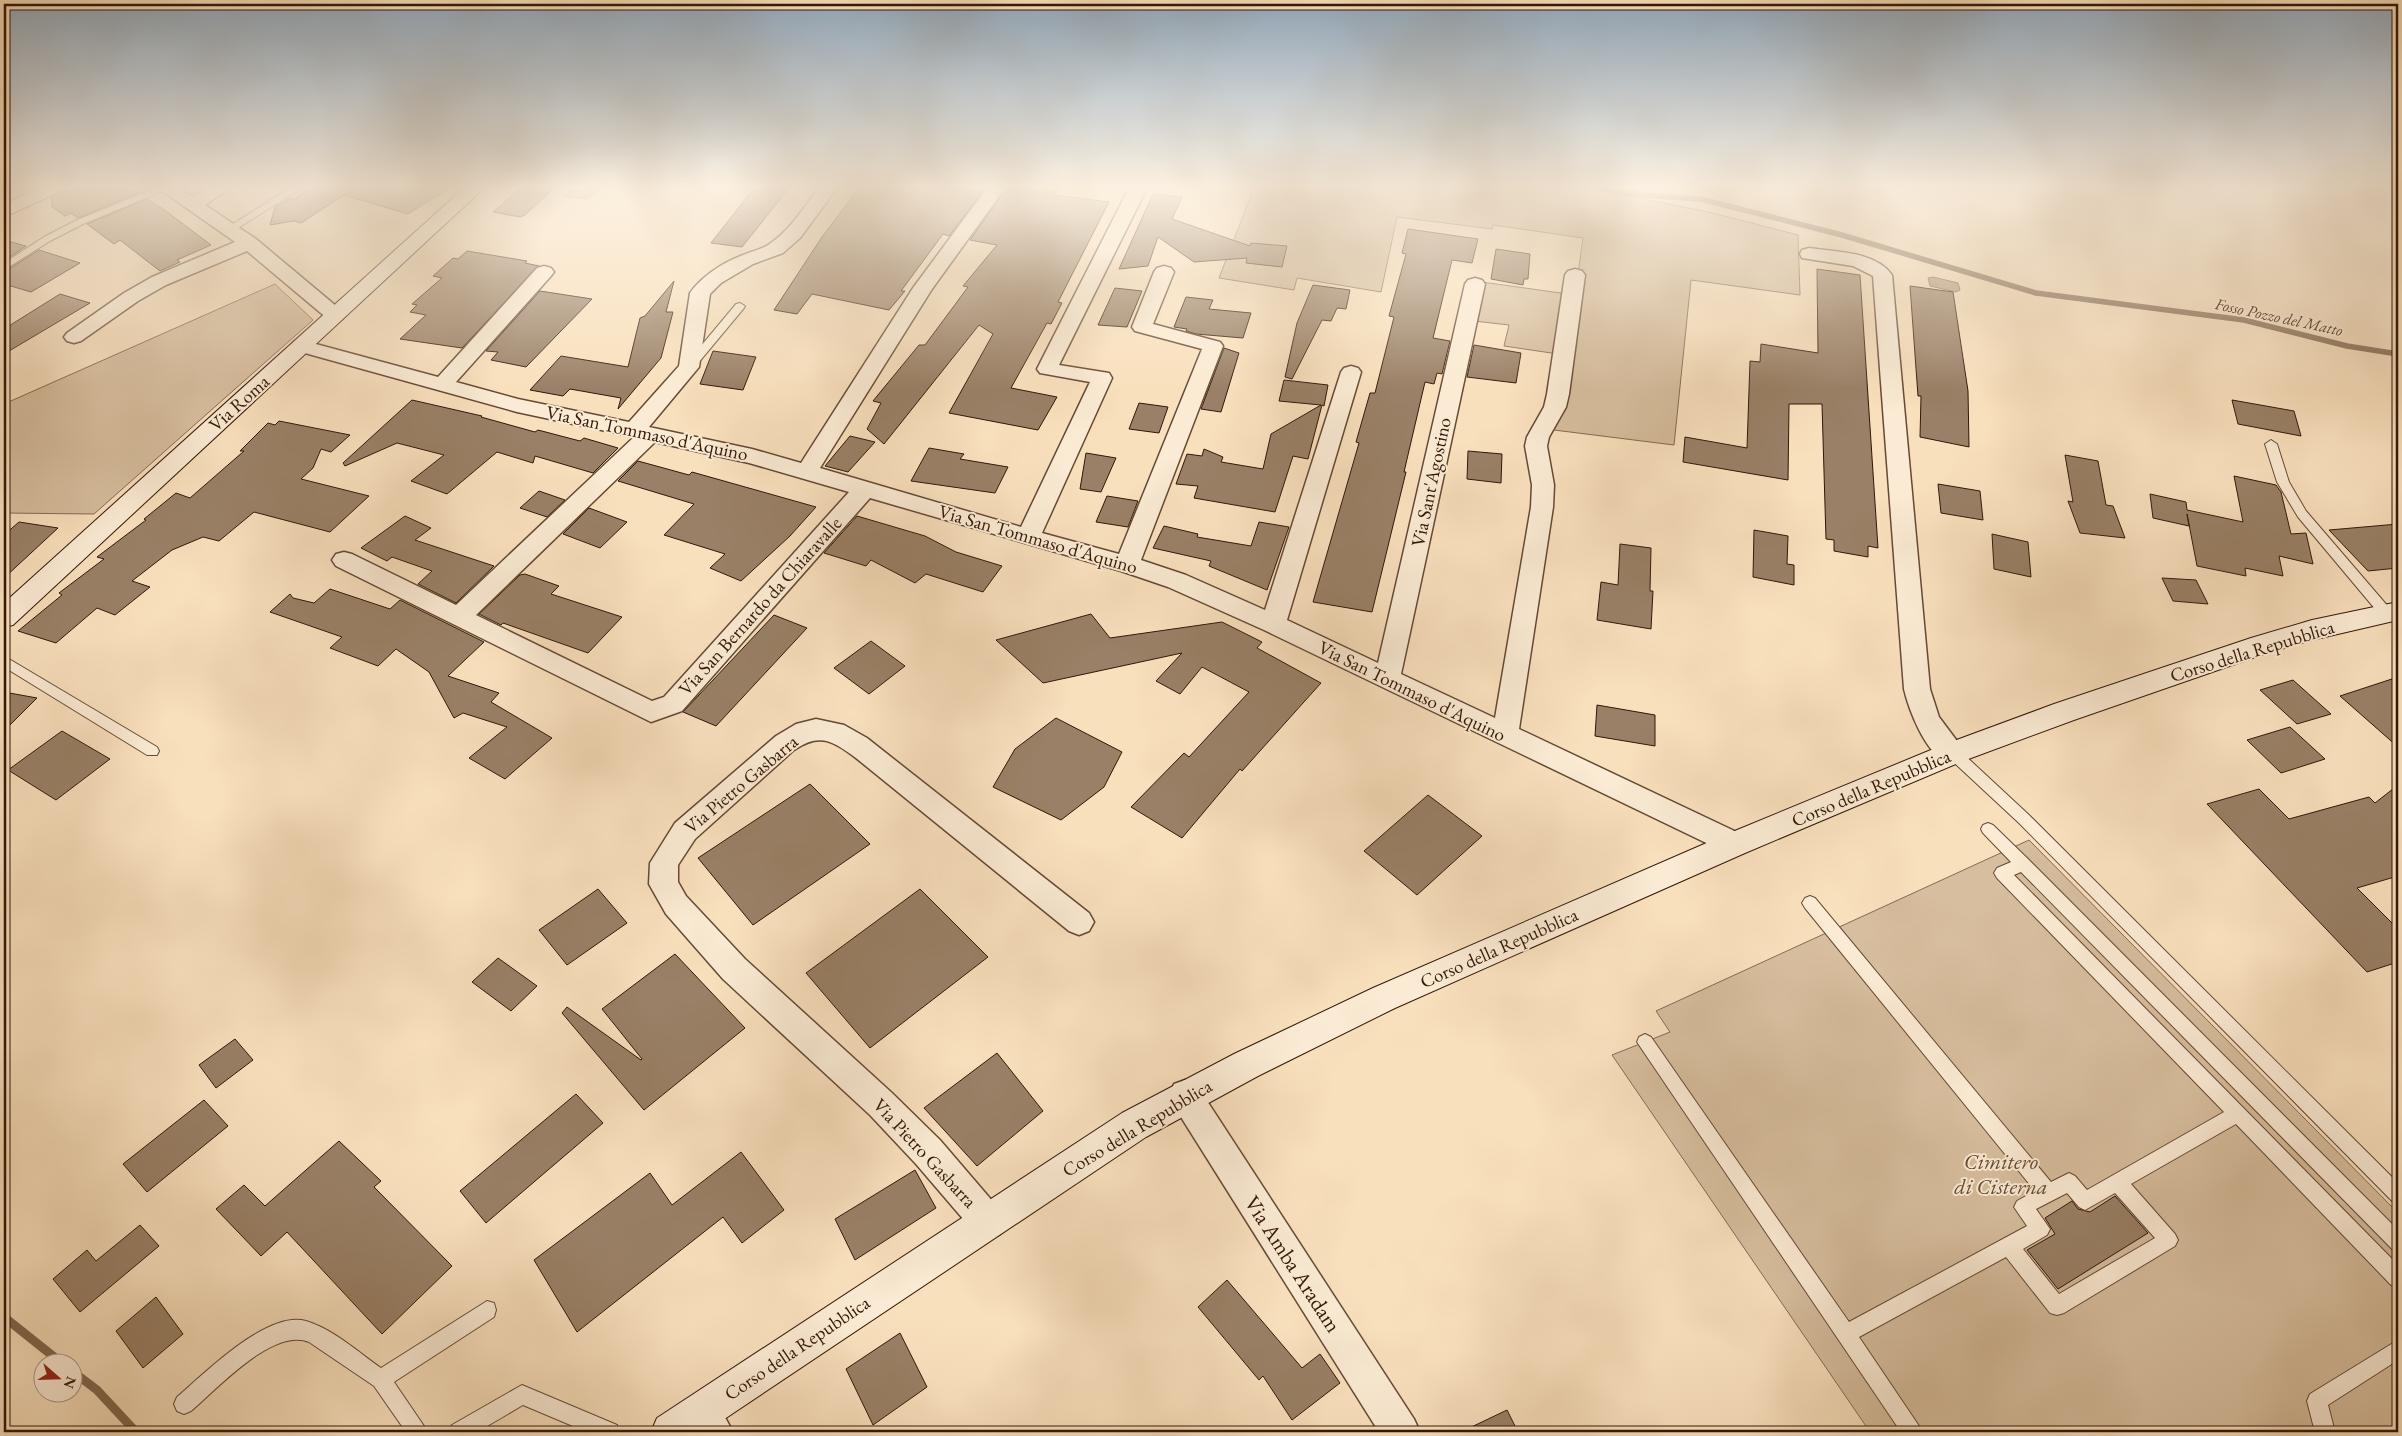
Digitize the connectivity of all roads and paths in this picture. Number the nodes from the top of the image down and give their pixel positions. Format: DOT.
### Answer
graph roads {
  1 [pos="24,255"];
  2 [pos="221,255"];
  3 [pos="264,255"];
  4 [pos="401,255"];
  5 [pos="760,255"];
  6 [pos="947,255"];
  7 [pos="1104,255"];
  8 [pos="1816,255"];
  9 [pos="4,267"];
  10 [pos="544,272"];
  11 [pos="1164,272"];
  12 [pos="1575,274"];
  13 [pos="1475,284"];
  14 [pos="740,306"];
  15 [pos="335,315"];
  16 [pos="74,336"];
  17 [pos="301,346"];
  18 [pos="689,367"];
  19 [pos="1351,372"];
  20 [pos="442,385"];
  21 [pos="643,432"];
  22 [pos="2271,444"];
  23 [pos="807,471"];
  24 [pos="866,488"];
  25 [pos="1028,537"];
  26 [pos="344,560"];
  27 [pos="1127,564"];
  28 [pos="49,577"];
  29 [pos="4,602"];
  30 [pos="2392,612"];
  31 [pos="459,616"];
  32 [pos="4,618"];
  33 [pos="1273,624"];
  34 [pos="4,661"];
  35 [pos="1387,680"];
  36 [pos="1505,735"];
  37 [pos="152,752"];
  38 [pos="1953,754"];
  39 [pos="1988,829"];
  40 [pos="1735,844"];
  41 [pos="2024,864"];
  42 [pos="1810,903"];
  43 [pos="1079,922"];
  44 [pos="1645,1042"];
  45 [pos="1186,1096"];
  46 [pos="2237,1114"];
  47 [pos="2118,1182"];
  48 [pos="2048,1193"];
  49 [pos="2398,1195"];
  50 [pos="988,1222"];
  51 [pos="2398,1243"];
  52 [pos="2009,1246"];
  53 [pos="2398,1278"];
  54 [pos="488,1310"];
  55 [pos="1846,1334"];
  56 [pos="2398,1349"];
  57 [pos="382,1379"];
  58 [pos="184,1404"];
  59 [pos="708,1422"];
  60 [pos="418,1432"];
  61 [pos="459,1432"];
  62 [pos="610,1432"];
  63 [pos="670,1432"];
  64 [pos="1401,1432"];
  65 [pos="1913,1432"];
  66 [pos="2325,1432"];
  1 -- 9 [label="lane"];
  2 -- 16 [label="street"];
  3 -- 15 [label="street"];
  4 -- 15 [label="street, Via Roma"];
  5 -- 18 [label="street"];
  6 -- 23 [label="street"];
  7 -- 25 [label="street"];
  8 -- 38 [label="street"];
  10 -- 20 [label="street"];
  11 -- 27 [label="street"];
  12 -- 36 [label="street"];
  13 -- 35 [label="street, Via Sant'Agostino"];
  14 -- 18 [label="lane"];
  15 -- 17 [label="street, Via Roma"];
  17 -- 20 [label="street, Via San Tommaso d'Aquino"];
  17 -- 28 [label="street, Via Roma"];
  18 -- 21 [label="street"];
  19 -- 33 [label="street"];
  20 -- 21 [label="street, Via San Tommaso d'Aquino"];
  21 -- 23 [label="street, Via San Tommaso d'Aquino"];
  21 -- 31 [label="street"];
  22 -- 30 [label="lane"];
  23 -- 24 [label="street, Via San Tommaso d'Aquino"];
  24 -- 25 [label="street, Via San Tommaso d'Aquino"];
  24 -- 31 [label="street, Via San Bernardo da Chiaravalle"];
  25 -- 27 [label="street, Via San Tommaso d'Aquino"];
  26 -- 31 [label="street, Via San Bernardo da Chiaravalle"];
  27 -- 33 [label="street, Via San Tommaso d'Aquino"];
  28 -- 29 [label="street"];
  28 -- 32 [label="street, Via Roma"];
  30 -- 38 [label="street, Corso della Repubblica"];
  33 -- 35 [label="street, Via San Tommaso d'Aquino"];
  34 -- 37 [label="lane"];
  35 -- 36 [label="street, Via San Tommaso d'Aquino"];
  36 -- 40 [label="street, Via San Tommaso d'Aquino"];
  38 -- 40 [label="street, Corso della Repubblica"];
  38 -- 49 [label="lane"];
  39 -- 41 [label="lane"];
  40 -- 45 [label="street, Corso della Repubblica"];
  41 -- 46 [label="lane"];
  41 -- 51 [label="lane"];
  42 -- 48 [label="lane"];
  43 -- 50 [label="street, Via Pietro Gasbarra"];
  44 -- 55 [label="lane"];
  45 -- 50 [label="street, Corso della Repubblica"];
  45 -- 64 [label="street, Via Amba Aradam"];
  46 -- 47 [label="lane"];
  46 -- 53 [label="lane"];
  47 -- 48 [label="lane"];
  47 -- 52 [label="lane"];
  48 -- 52 [label="lane"];
  50 -- 59 [label="street, Corso della Repubblica"];
  52 -- 55 [label="lane"];
  54 -- 57 [label="lane"];
  55 -- 65 [label="lane"];
  56 -- 66 [label="lane"];
  57 -- 58 [label="lane"];
  57 -- 60 [label="lane"];
  59 -- 63 [label="street, Corso della Repubblica"];
  61 -- 62 [label="lane"];
}
